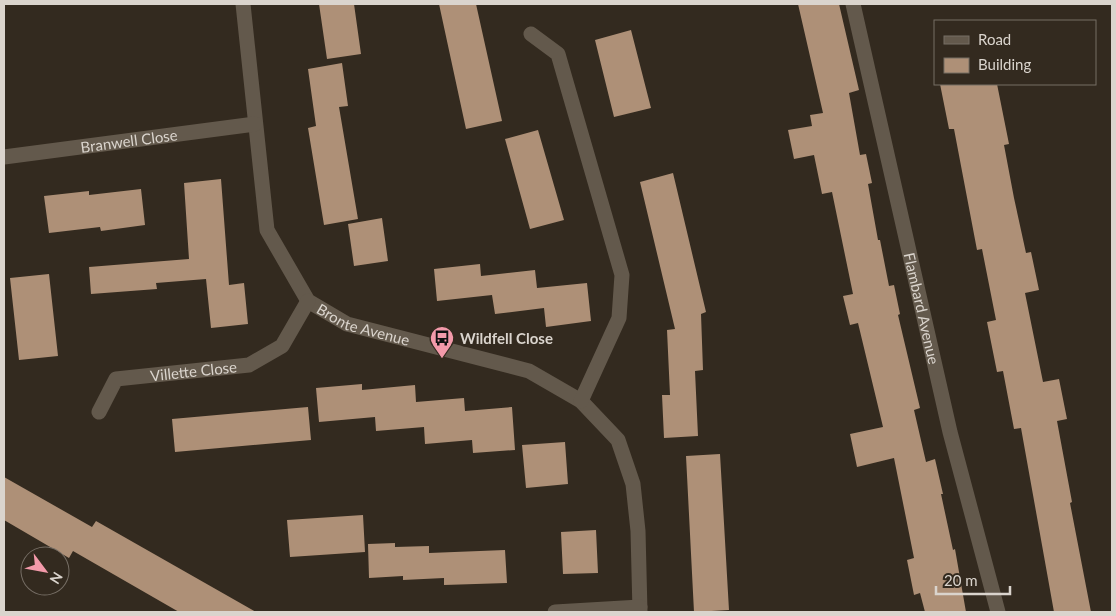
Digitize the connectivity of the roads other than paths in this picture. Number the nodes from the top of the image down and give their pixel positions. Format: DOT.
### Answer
graph roads {
  1 [pos="243,4"];
  2 [pos="853,4"];
  3 [pos="531,34"];
  4 [pos="255,124"];
  5 [pos="4,157"];
  6 [pos="308,301"];
  7 [pos="581,401"];
  8 [pos="99,412"];
  9 [pos="640,610"];
  10 [pos="555,612"];
  11 [pos="998,612"];
  1 -- 4 [label="street, Bronte Avenue"];
  2 -- 11 [label="street, Flambard Avenue"];
  3 -- 7 [label="street"];
  4 -- 5 [label="street, Branwell Close"];
  4 -- 6 [label="street, Bronte Avenue"];
  6 -- 7 [label="street, Bronte Avenue"];
  6 -- 8 [label="street, Villette Close"];
  7 -- 9 [label="street, Bronte Avenue"];
  9 -- 10 [label="street"];
}
